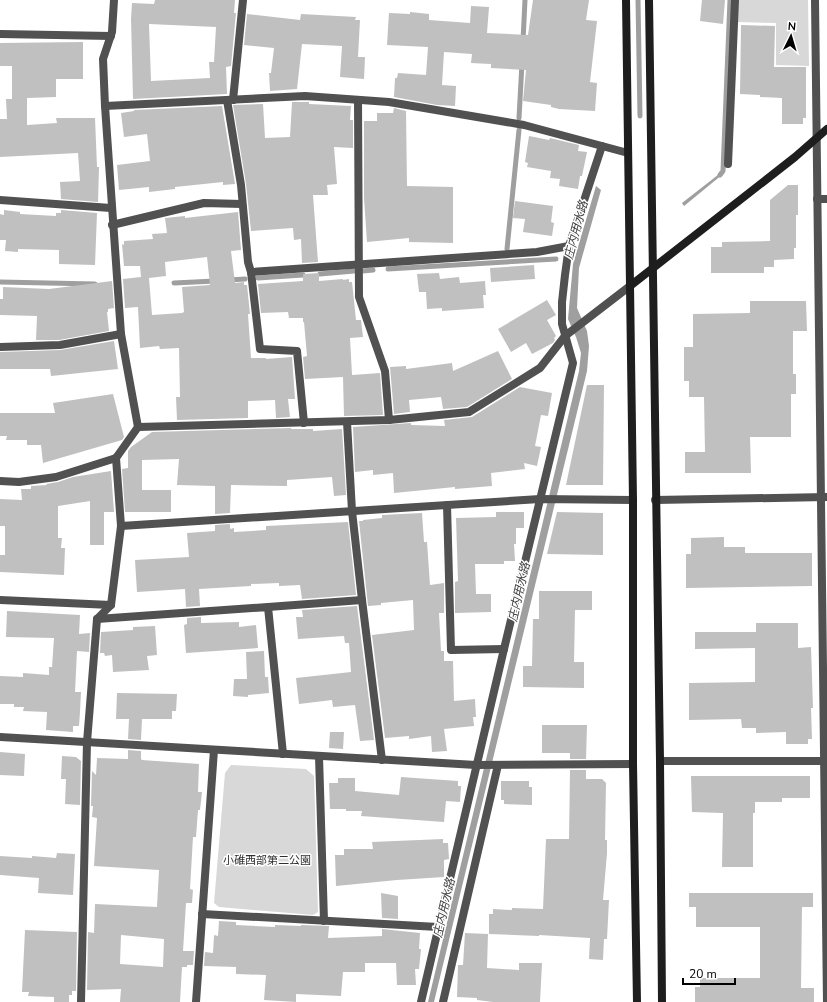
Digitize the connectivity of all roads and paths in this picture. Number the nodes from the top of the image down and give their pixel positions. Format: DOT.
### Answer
graph roads {
  1 [pos="114,0"];
  2 [pos="243,0"];
  3 [pos="626,0"];
  4 [pos="649,0"];
  5 [pos="735,0"];
  6 [pos="815,0"];
  7 [pos="0,34"];
  8 [pos="111,36"];
  9 [pos="230,100"];
  10 [pos="358,100"];
  11 [pos="105,106"];
  12 [pos="827,129"];
  13 [pos="816,138"];
  14 [pos="602,146"];
  15 [pos="628,153"];
  16 [pos="728,164"];
  17 [pos="817,199"];
  18 [pos="827,199"];
  19 [pos="0,200"];
  20 [pos="242,204"];
  21 [pos="112,208"];
  22 [pos="112,224"];
  23 [pos="569,246"];
  24 [pos="358,265"];
  25 [pos="652,268"];
  26 [pos="251,272"];
  27 [pos="630,286"];
  28 [pos="121,334"];
  29 [pos="568,334"];
  30 [pos="823,344"];
  31 [pos="0,347"];
  32 [pos="389,420"];
  33 [pos="347,422"];
  34 [pos="304,423"];
  35 [pos="138,427"];
  36 [pos="116,458"];
  37 [pos="0,481"];
  38 [pos="824,497"];
  39 [pos="543,499"];
  40 [pos="633,500"];
  41 [pos="655,500"];
  42 [pos="447,505"];
  43 [pos="352,510"];
  44 [pos="121,526"];
  45 [pos="0,600"];
  46 [pos="362,600"];
  47 [pos="110,605"];
  48 [pos="268,607"];
  49 [pos="97,619"];
  50 [pos="825,632"];
  51 [pos="504,649"];
  52 [pos="0,737"];
  53 [pos="87,742"];
  54 [pos="214,750"];
  55 [pos="283,754"];
  56 [pos="319,756"];
  57 [pos="382,760"];
  58 [pos="660,761"];
  59 [pos="825,761"];
  60 [pos="633,764"];
  61 [pos="497,765"];
  62 [pos="479,766"];
  63 [pos="826,893"];
  64 [pos="202,914"];
  65 [pos="324,921"];
  66 [pos="438,927"];
  67 [pos="81,1002"];
  68 [pos="196,1002"];
  69 [pos="421,1002"];
  70 [pos="443,1002"];
  71 [pos="637,1002"];
  72 [pos="662,1002"];
  73 [pos="827,1002"];
  1 -- 8 [label="street"];
  2 -- 9 [label="street"];
  3 -- 15 [label="street"];
  4 -- 25 [label="street"];
  5 -- 16 [label="street"];
  6 -- 13 [label="street"];
  7 -- 8 [label="street"];
  8 -- 11 [label="street"];
  9 -- 10 [label="street"];
  9 -- 11 [label="street"];
  9 -- 20 [label="street"];
  10 -- 14 [label="street"];
  10 -- 24 [label="street"];
  11 -- 21 [label="street"];
  12 -- 13 [label="street"];
  13 -- 17 [label="street"];
  13 -- 25 [label="street"];
  14 -- 15 [label="street"];
  14 -- 23 [label="street"];
  15 -- 27 [label="street"];
  17 -- 18 [label="street"];
  17 -- 30 [label="street"];
  19 -- 21 [label="street"];
  20 -- 22 [label="street"];
  20 -- 26 [label="street"];
  21 -- 22 [label="street"];
  22 -- 28 [label="street"];
  23 -- 24 [label="street"];
  23 -- 29 [label="street"];
  24 -- 26 [label="street"];
  24 -- 32 [label="street"];
  25 -- 27 [label="street"];
  25 -- 41 [label="street"];
  26 -- 34 [label="street"];
  27 -- 29 [label="street"];
  27 -- 40 [label="street"];
  28 -- 31 [label="street"];
  28 -- 35 [label="street"];
  29 -- 32 [label="street"];
  29 -- 39 [label="street"];
  30 -- 38 [label="street"];
  32 -- 33 [label="street"];
  33 -- 34 [label="street"];
  33 -- 43 [label="street"];
  34 -- 35 [label="street"];
  35 -- 36 [label="street"];
  36 -- 37 [label="street"];
  36 -- 44 [label="street"];
  38 -- 41 [label="street"];
  38 -- 50 [label="street"];
  39 -- 40 [label="street"];
  39 -- 42 [label="street"];
  39 -- 51 [label="street"];
  40 -- 60 [label="street"];
  41 -- 58 [label="street"];
  42 -- 43 [label="street"];
  42 -- 51 [label="street"];
  43 -- 44 [label="street"];
  43 -- 46 [label="street"];
  44 -- 47 [label="street"];
  45 -- 47 [label="street"];
  46 -- 48 [label="street"];
  46 -- 57 [label="street"];
  47 -- 49 [label="street"];
  48 -- 49 [label="street"];
  48 -- 55 [label="street"];
  49 -- 53 [label="street"];
  50 -- 59 [label="street"];
  51 -- 62 [label="street"];
  52 -- 53 [label="street"];
  53 -- 54 [label="street"];
  53 -- 67 [label="street"];
  54 -- 55 [label="street"];
  54 -- 64 [label="street"];
  55 -- 56 [label="street"];
  56 -- 57 [label="street"];
  56 -- 65 [label="street"];
  57 -- 62 [label="street"];
  58 -- 59 [label="street"];
  58 -- 72 [label="street"];
  59 -- 63 [label="street"];
  60 -- 61 [label="street"];
  60 -- 71 [label="street"];
  61 -- 62 [label="street"];
  61 -- 70 [label="street"];
  62 -- 66 [label="street"];
  63 -- 73 [label="street"];
  64 -- 65 [label="street"];
  64 -- 68 [label="street"];
  65 -- 66 [label="street"];
  66 -- 69 [label="street"];
}
